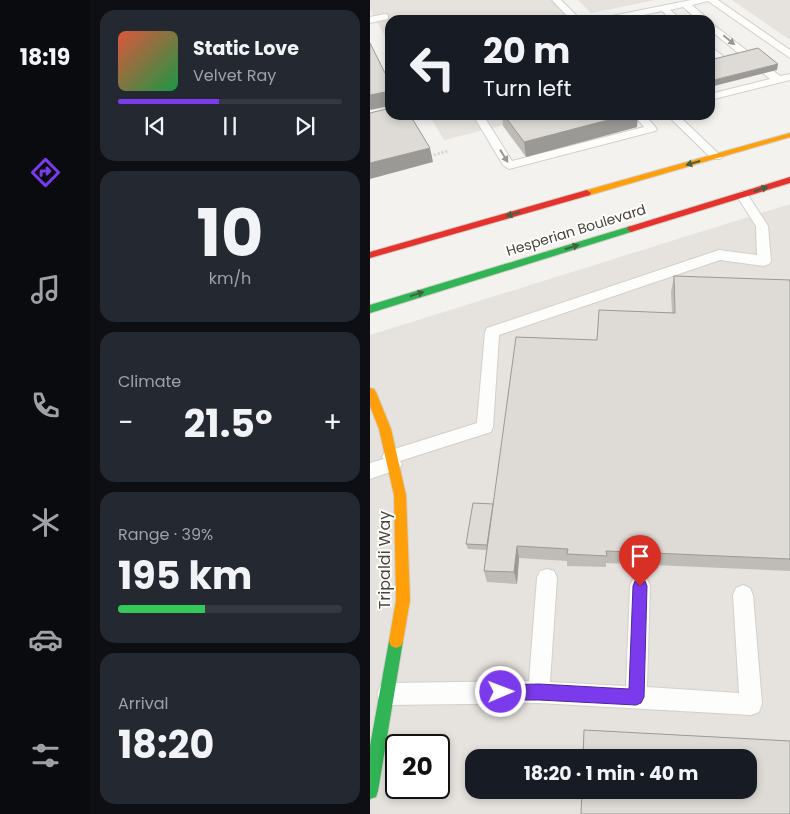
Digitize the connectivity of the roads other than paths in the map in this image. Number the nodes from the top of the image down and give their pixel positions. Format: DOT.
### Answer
graph roads {
  1 [pos="556,0"];
  2 [pos="704,0"];
  3 [pos="712,0"];
  4 [pos="680,5"];
  5 [pos="663,8"];
  6 [pos="652,11"];
  7 [pos="571,15"];
  8 [pos="643,15"];
  9 [pos="656,15"];
  10 [pos="671,15"];
  11 [pos="688,15"];
  12 [pos="696,15"];
  13 [pos="385,17"];
  14 [pos="370,20"];
  15 [pos="715,29"];
  16 [pos="715,40"];
  17 [pos="715,52"];
  18 [pos="790,55"];
  19 [pos="715,66"];
  20 [pos="790,77"];
  21 [pos="778,80"];
  22 [pos="766,83"];
  23 [pos="754,86"];
  24 [pos="741,89"];
  25 [pos="718,91"];
  26 [pos="481,120"];
  27 [pos="644,120"];
  28 [pos="677,120"];
  29 [pos="790,135"];
  30 [pos="716,157"];
  31 [pos="790,180"];
  32 [pos="742,195"];
  33 [pos="370,255"];
  34 [pos="370,309"];
  35 [pos="370,392"];
  36 [pos="392,460"];
  37 [pos="370,471"];
  38 [pos="548,578"];
  39 [pos="640,586"];
  40 [pos="742,595"];
  41 [pos="539,692"];
  42 [pos="388,694"];
  43 [pos="636,697"];
  44 [pos="370,790"];
  1 -- 7 [label="lane"];
  2 -- 4 [label="lane"];
  3 -- 18 [label="lane"];
  4 -- 5 [label="lane"];
  4 -- 11 [label="lane"];
  4 -- 12 [label="lane"];
  5 -- 6 [label="lane"];
  5 -- 10 [label="lane"];
  6 -- 8 [label="lane"];
  6 -- 9 [label="lane"];
  13 -- 14 [label="lane"];
  15 -- 21 [label="lane, one-way"];
  16 -- 22 [label="lane"];
  17 -- 23 [label="lane"];
  19 -- 24 [label="lane"];
  20 -- 21 [label="lane"];
  21 -- 22 [label="lane"];
  22 -- 23 [label="lane"];
  23 -- 24 [label="lane"];
  24 -- 25 [label="lane"];
  26 -- 27 [label="lane, one-way"];
  28 -- 30 [label="lane"];
  29 -- 30 [label="main road"];
  30 -- 33 [label="main road, one-way"];
  32 -- 31 [label="main road, Hesperian Boulevard, one-way"];
  34 -- 32 [label="main road, Hesperian Boulevard, one-way"];
  32 -- 36 [label="lane"];
  35 -- 36 [label="main road, Tripaldi Way"];
  36 -- 37 [label="lane"];
  36 -- 42 [label="main road, Tripaldi Way"];
  38 -- 41 [label="lane"];
  39 -- 43 [label="lane"];
  40 -- 43 [label="lane"];
  41 -- 42 [label="lane"];
  41 -- 43 [label="lane"];
  42 -- 44 [label="main road, Tripaldi Way"];
}
